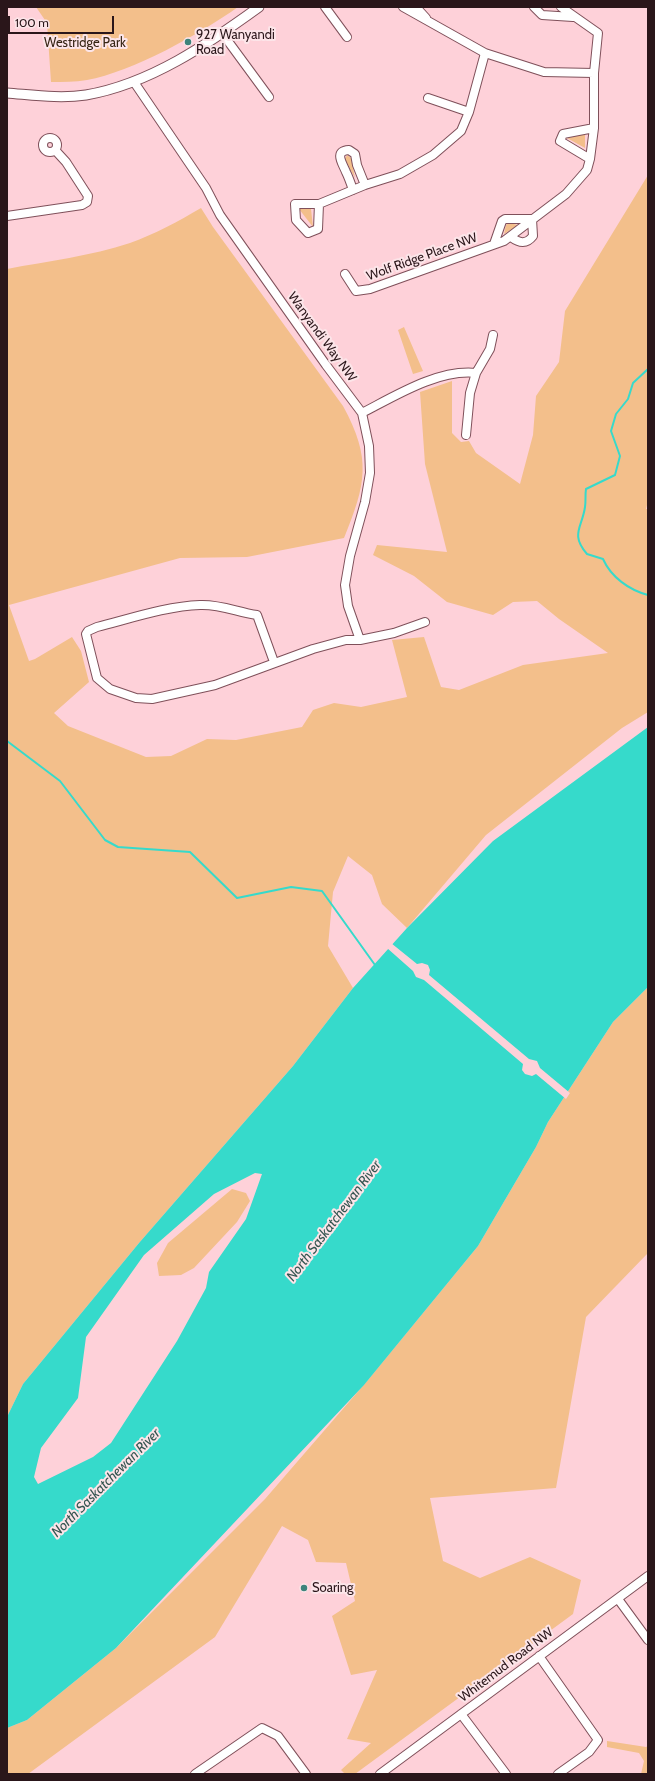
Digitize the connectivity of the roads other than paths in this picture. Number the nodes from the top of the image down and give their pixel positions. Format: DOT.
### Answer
graph roads {
  1 [pos="259,7"];
  2 [pos="325,7"];
  3 [pos="403,7"];
  4 [pos="416,7"];
  5 [pos="534,7"];
  6 [pos="561,7"];
  7 [pos="573,17"];
  8 [pos="430,23"];
  9 [pos="222,33"];
  10 [pos="347,37"];
  11 [pos="485,53"];
  12 [pos="594,74"];
  13 [pos="134,82"];
  14 [pos="7,93"];
  15 [pos="269,97"];
  16 [pos="428,98"];
  17 [pos="469,112"];
  18 [pos="594,128"];
  19 [pos="55,150"];
  20 [pos="590,159"];
  21 [pos="364,185"];
  22 [pos="353,190"];
  23 [pos="319,204"];
  24 [pos="7,216"];
  25 [pos="532,219"];
  26 [pos="511,237"];
  27 [pos="494,244"];
  28 [pos="345,274"];
  29 [pos="493,335"];
  30 [pos="476,373"];
  31 [pos="362,413"];
  32 [pos="466,435"];
  33 [pos="425,622"];
  34 [pos="360,640"];
  35 [pos="274,662"];
  36 [pos="648,1576"];
  37 [pos="618,1599"];
  38 [pos="648,1640"];
  39 [pos="539,1656"];
  40 [pos="461,1714"];
  41 [pos="392,1771"];
  42 [pos="195,1774"];
  43 [pos="306,1774"];
  44 [pos="380,1774"];
  45 [pos="506,1774"];
  46 [pos="558,1774"];
  1 -- 9 [label="street"];
  2 -- 10 [label="street"];
  3 -- 8 [label="street"];
  4 -- 8 [label="street"];
  5 -- 7 [label="street"];
  6 -- 7 [label="street"];
  7 -- 12 [label="street, Wolf Ridge Place NW"];
  8 -- 11 [label="street"];
  9 -- 13 [label="street"];
  9 -- 15 [label="street"];
  11 -- 12 [label="street"];
  11 -- 17 [label="street"];
  12 -- 18 [label="street, Wolf Ridge Place NW"];
  13 -- 14 [label="street"];
  13 -- 31 [label="street, Wanyandi Way NW"];
  16 -- 17 [label="street"];
  17 -- 21 [label="street"];
  18 -- 20 [label="street, Wolf Ridge Place NW"];
  18 -- 20 [label="street"];
  19 -- 24 [label="street"];
  20 -- 25 [label="street, Wolf Ridge Place NW"];
  21 -- 22 [label="street"];
  21 -- 22 [label="street"];
  22 -- 23 [label="street"];
  25 -- 26 [label="street, Wolf Ridge Place NW"];
  25 -- 26 [label="street"];
  25 -- 27 [label="street, Wolf Ridge Place NW"];
  26 -- 27 [label="street, Wolf Ridge Place NW"];
  27 -- 28 [label="street, Wolf Ridge Place NW"];
  29 -- 30 [label="street"];
  30 -- 31 [label="street"];
  30 -- 32 [label="street"];
  31 -- 34 [label="street, Wanyandi Way NW"];
  33 -- 34 [label="street"];
  34 -- 35 [label="street"];
  35 -- 35 [label="street"];
  36 -- 37 [label="street, Whitemud Road NW"];
  37 -- 38 [label="street"];
  37 -- 39 [label="street, Whitemud Road NW"];
  39 -- 40 [label="street, Whitemud Road NW"];
  39 -- 46 [label="street"];
  40 -- 41 [label="street, Whitemud Road NW"];
  40 -- 45 [label="street"];
  41 -- 44 [label="street, Whitemud Road NW"];
  42 -- 43 [label="street"];
}
